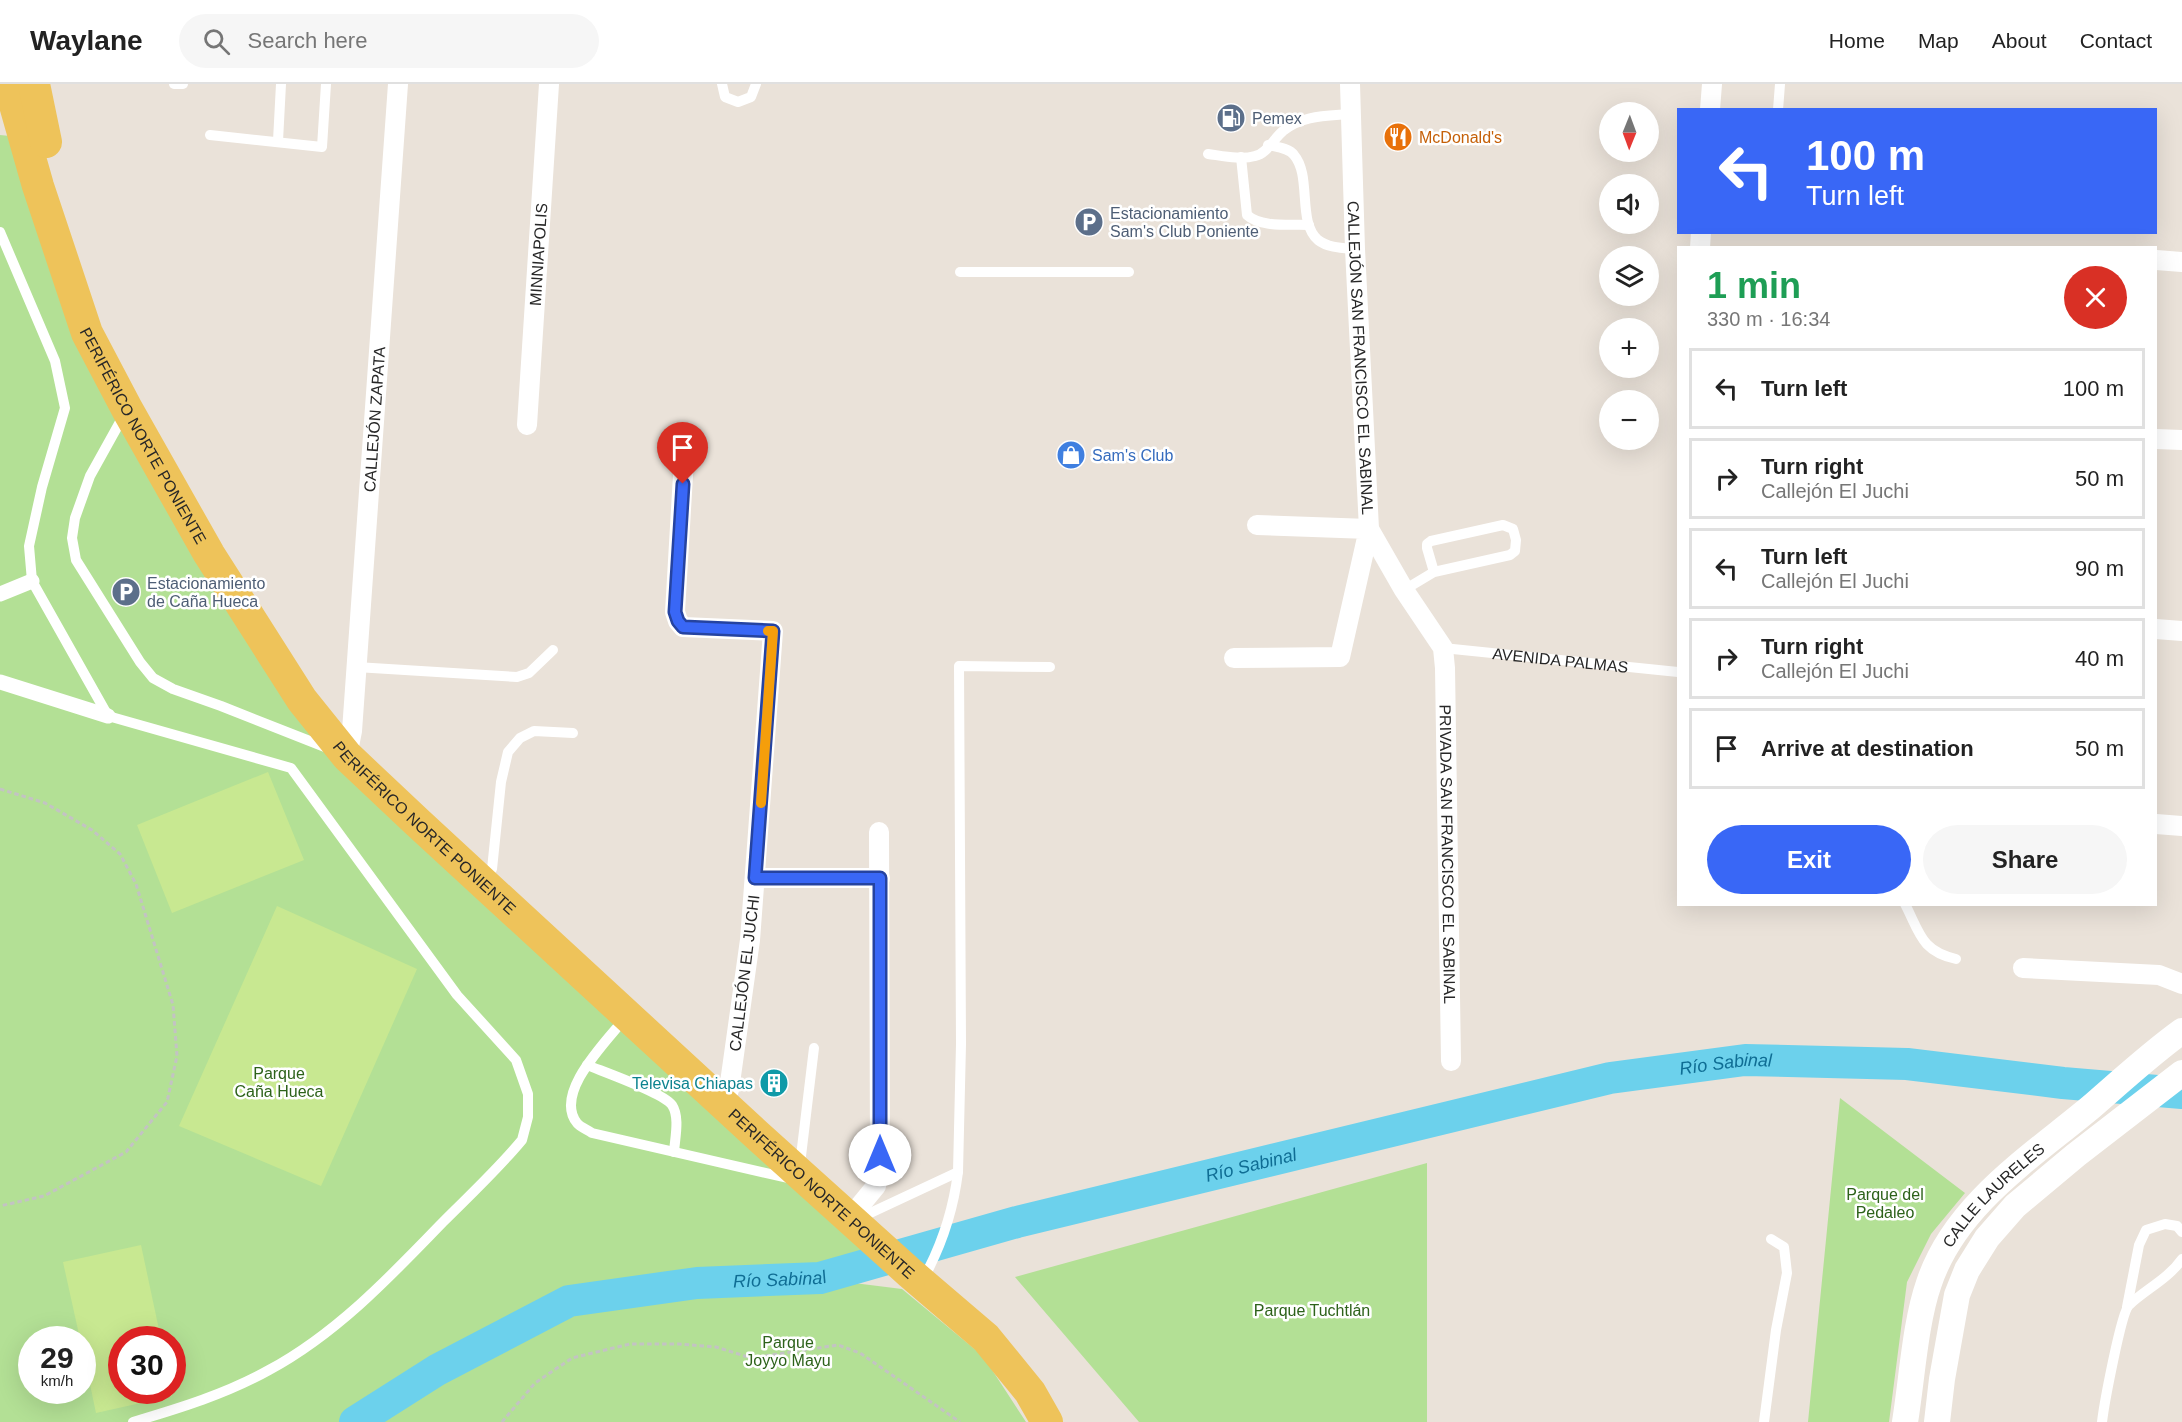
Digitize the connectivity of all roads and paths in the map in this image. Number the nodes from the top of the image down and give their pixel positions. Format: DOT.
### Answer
graph roads {
  1 [pos="9,84"];
  2 [pos="34,84"];
  3 [pos="174,84"];
  4 [pos="183,84"];
  5 [pos="280,84"];
  6 [pos="326,84"];
  7 [pos="398,84"];
  8 [pos="549,84"];
  9 [pos="722,84"];
  10 [pos="756,84"];
  11 [pos="1350,84"];
  12 [pos="1712,84"];
  13 [pos="1780,84"];
  14 [pos="1710,108"];
  15 [pos="1778,108"];
  16 [pos="1350,114"];
  17 [pos="210,135"];
  18 [pos="278,141"];
  19 [pos="1268,145"];
  20 [pos="1208,154"];
  21 [pos="1241,157"];
  22 [pos="1309,225"];
  23 [pos="0,232"];
  24 [pos="1355,249"];
  25 [pos="2157,260"];
  26 [pos="2182,262"];
  27 [pos="960,272"];
  28 [pos="1129,272"];
  29 [pos="127,409"];
  30 [pos="527,425"];
  31 [pos="2157,439"];
  32 [pos="2182,440"];
  33 [pos="685,441"];
  34 [pos="1257,525"];
  35 [pos="1369,529"];
  36 [pos="1434,573"];
  37 [pos="32,581"];
  38 [pos="1404,590"];
  39 [pos="0,594"];
  40 [pos="2157,629"];
  41 [pos="2182,631"];
  42 [pos="1443,648"];
  43 [pos="553,650"];
  44 [pos="1234,658"];
  45 [pos="356,667"];
  46 [pos="1050,667"];
  47 [pos="1677,672"];
  48 [pos="0,682"];
  49 [pos="108,716"];
  50 [pos="573,734"];
  51 [pos="350,744"];
  52 [pos="0,789"];
  53 [pos="2157,824"];
  54 [pos="2182,826"];
  55 [pos="879,832"];
  56 [pos="492,869"];
  57 [pos="755,878"];
  58 [pos="880,878"];
  59 [pos="1906,906"];
  60 [pos="1956,959"];
  61 [pos="2023,968"];
  62 [pos="2182,984"];
  63 [pos="627,1016"];
  64 [pos="2181,1032"];
  65 [pos="814,1048"];
  66 [pos="1451,1061"];
  67 [pos="587,1065"];
  68 [pos="2182,1073"];
  69 [pos="729,1090"];
  70 [pos="674,1152"];
  71 [pos="805,1170"];
  72 [pos="958,1172"];
  73 [pos="0,1206"];
  74 [pos="862,1212"];
  75 [pos="2182,1232"];
  76 [pos="1771,1239"];
  77 [pos="884,1240"];
  78 [pos="2182,1259"];
  79 [pos="924,1263"];
  80 [pos="2127,1307"];
  81 [pos="133,1422"];
  82 [pos="501,1422"];
  83 [pos="960,1422"];
  84 [pos="1047,1422"];
  85 [pos="1065,1422"];
  86 [pos="1764,1422"];
  87 [pos="1905,1422"];
  88 [pos="1937,1422"];
  89 [pos="2102,1422"];
  1 -- 29 [label="main road, PERIFÉRICO NORTE PONIENTE"];
  2 -- 51 [label="main road, PERIFÉRICO NORTE PONIENTE"];
  3 -- 4 [label="lane"];
  5 -- 18 [label="lane"];
  6 -- 18 [label="lane"];
  7 -- 45 [label="street, CALLEJÓN ZAPATA"];
  8 -- 30 [label="street, MINNIAPOLIS"];
  9 -- 10 [label="lane"];
  11 -- 16 [label="street, CALLEJÓN SAN FRANCISCO EL SABINAL"];
  12 -- 14 [label="street"];
  13 -- 15 [label="lane"];
  16 -- 19 [label="lane"];
  16 -- 24 [label="street, CALLEJÓN SAN FRANCISCO EL SABINAL"];
  17 -- 18 [label="lane"];
  19 -- 21 [label="lane"];
  19 -- 22 [label="lane"];
  20 -- 21 [label="lane"];
  21 -- 22 [label="lane"];
  22 -- 24 [label="lane"];
  23 -- 37 [label="lane"];
  24 -- 35 [label="street, CALLEJÓN SAN FRANCISCO EL SABINAL"];
  25 -- 26 [label="street"];
  27 -- 28 [label="lane"];
  29 -- 51 [label="main road, PERIFÉRICO NORTE PONIENTE"];
  29 -- 51 [label="lane"];
  31 -- 32 [label="street"];
  33 -- 57 [label="street, CALLEJÓN EL JUCHI"];
  34 -- 35 [label="street"];
  35 -- 38 [label="street, CALLEJÓN SAN FRANCISCO EL SABINAL"];
  35 -- 44 [label="street"];
  36 -- 36 [label="lane"];
  36 -- 38 [label="lane"];
  37 -- 39 [label="street"];
  37 -- 49 [label="lane"];
  38 -- 42 [label="street, CALLEJÓN SAN FRANCISCO EL SABINAL"];
  40 -- 41 [label="street"];
  42 -- 47 [label="lane, AVENIDA PALMAS"];
  42 -- 66 [label="street, PRIVADA SAN FRANCISCO EL SABINAL"];
  43 -- 45 [label="lane"];
  45 -- 51 [label="street, CALLEJÓN ZAPATA"];
  46 -- 72 [label="lane"];
  48 -- 49 [label="street"];
  49 -- 81 [label="lane"];
  50 -- 56 [label="lane"];
  51 -- 56 [label="main road, PERIFÉRICO NORTE PONIENTE"];
  51 -- 63 [label="main road, PERIFÉRICO NORTE PONIENTE"];
  52 -- 73 [label="path"];
  53 -- 54 [label="street"];
  55 -- 58 [label="street"];
  56 -- 69 [label="main road, PERIFÉRICO NORTE PONIENTE"];
  57 -- 58 [label="street"];
  57 -- 69 [label="street, CALLEJÓN EL JUCHI"];
  58 -- 74 [label="street"];
  59 -- 60 [label="lane"];
  61 -- 62 [label="street"];
  63 -- 67 [label="lane"];
  63 -- 71 [label="main road, PERIFÉRICO NORTE PONIENTE"];
  64 -- 87 [label="street, CALLE LAURELES"];
  65 -- 71 [label="lane"];
  67 -- 70 [label="lane"];
  67 -- 70 [label="lane"];
  68 -- 88 [label="street, CALLE LAURELES"];
  69 -- 71 [label="main road, PERIFÉRICO NORTE PONIENTE"];
  70 -- 71 [label="lane"];
  71 -- 74 [label="main road, PERIFÉRICO NORTE PONIENTE"];
  71 -- 77 [label="main road, PERIFÉRICO NORTE PONIENTE"];
  72 -- 74 [label="lane"];
  72 -- 79 [label="lane"];
  74 -- 77 [label="main road, PERIFÉRICO NORTE PONIENTE"];
  75 -- 80 [label="lane"];
  76 -- 86 [label="lane"];
  77 -- 79 [label="main road, PERIFÉRICO NORTE PONIENTE"];
  78 -- 80 [label="lane"];
  79 -- 84 [label="main road, PERIFÉRICO NORTE PONIENTE"];
  79 -- 85 [label="main road, PERIFÉRICO NORTE PONIENTE"];
  80 -- 89 [label="lane"];
  82 -- 83 [label="path"];
}
